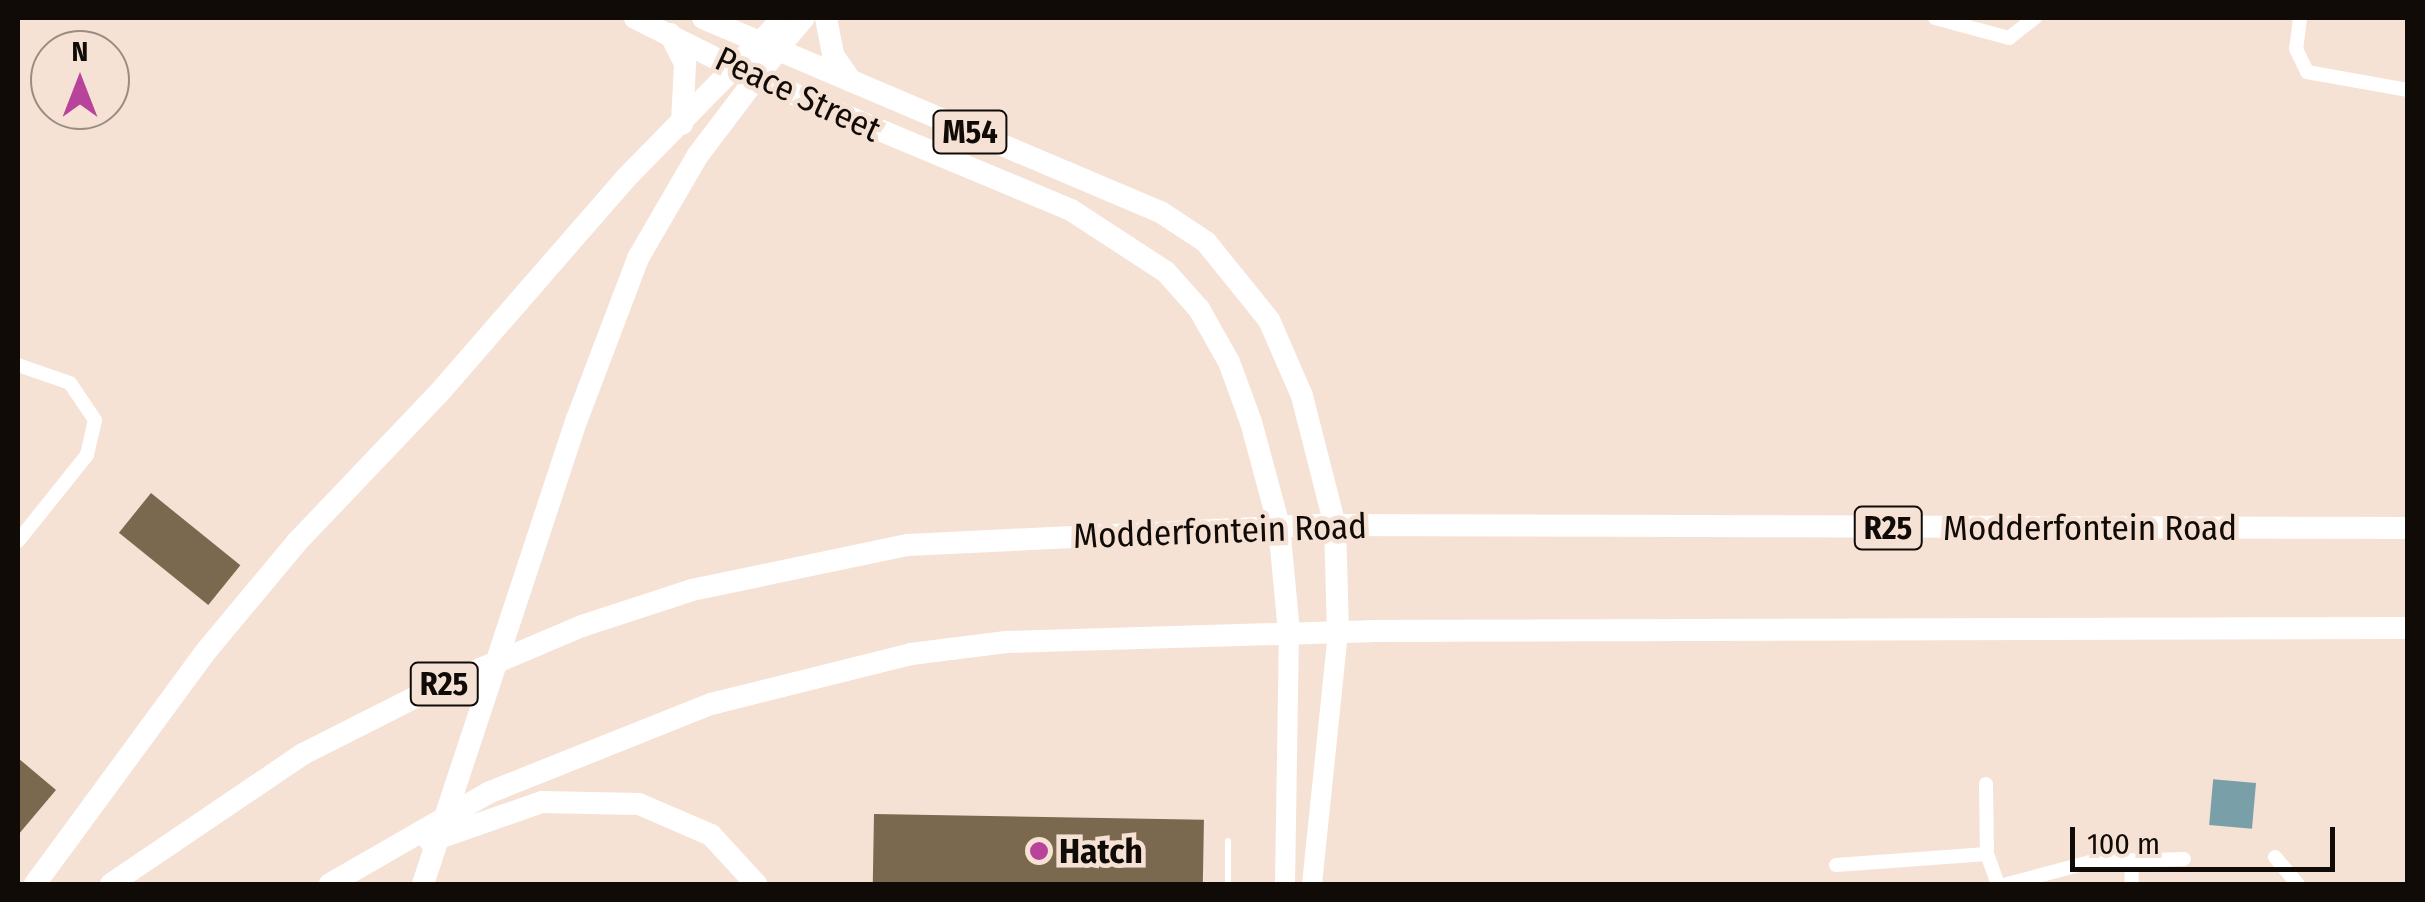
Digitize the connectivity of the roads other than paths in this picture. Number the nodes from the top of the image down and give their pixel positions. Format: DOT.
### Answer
graph roads {
  1 [pos="635,18"];
  2 [pos="703,18"];
  3 [pos="781,18"];
  4 [pos="805,18"];
  5 [pos="826,18"];
  6 [pos="1935,18"];
  7 [pos="2035,18"];
  8 [pos="2300,18"];
  9 [pos="670,34"];
  10 [pos="768,47"];
  11 [pos="744,71"];
  12 [pos="850,82"];
  13 [pos="2408,90"];
  14 [pos="682,124"];
  15 [pos="18,365"];
  16 [pos="1280,526"];
  17 [pos="1335,526"];
  18 [pos="2408,528"];
  19 [pos="18,541"];
  20 [pos="2408,628"];
  21 [pos="1289,632"];
  22 [pos="1338,632"];
  23 [pos="1986,784"];
  24 [pos="1228,842"];
  25 [pos="1987,854"];
  26 [pos="2275,857"];
  27 [pos="2184,859"];
  28 [pos="2132,860"];
  29 [pos="1836,865"];
  30 [pos="335,881"];
  31 [pos="34,884"];
  32 [pos="111,884"];
  33 [pos="424,884"];
  34 [pos="756,884"];
  35 [pos="1228,884"];
  36 [pos="1285,884"];
  37 [pos="1312,884"];
  38 [pos="1998,884"];
  39 [pos="2007,884"];
  40 [pos="2132,884"];
  41 [pos="2298,884"];
  1 -- 9 [label="main road, Peace Street / M54"];
  2 -- 10 [label="main road, Peace Street / M54"];
  3 -- 10 [label="street"];
  4 -- 10 [label="street"];
  5 -- 12 [label="main road"];
  6 -- 7 [label="street"];
  8 -- 13 [label="street"];
  9 -- 11 [label="main road, Peace Street / M54"];
  9 -- 14 [label="main road"];
  10 -- 11 [label="main road"];
  10 -- 12 [label="main road, Peace Street / M54"];
  11 -- 14 [label="main road"];
  11 -- 16 [label="main road, Peace Street / M54"];
  11 -- 33 [label="main road"];
  12 -- 17 [label="main road, Peace Street / M54"];
  14 -- 31 [label="main road"];
  15 -- 19 [label="street"];
  16 -- 17 [label="main road, Modderfontein Road / R25"];
  16 -- 21 [label="main road, M54"];
  16 -- 32 [label="main road, Modderfontein Road / R25"];
  17 -- 18 [label="main road, Modderfontein Road / R25"];
  17 -- 22 [label="main road, Peace Street / M54"];
  20 -- 22 [label="main road"];
  21 -- 22 [label="main road"];
  21 -- 30 [label="main road"];
  21 -- 36 [label="street"];
  22 -- 37 [label="street"];
  23 -- 25 [label="street"];
  24 -- 35 [label="lane"];
  25 -- 29 [label="street"];
  25 -- 38 [label="street"];
  26 -- 41 [label="street"];
  27 -- 28 [label="street"];
  28 -- 39 [label="street"];
  28 -- 40 [label="street"];
  30 -- 34 [label="main road"];
}
